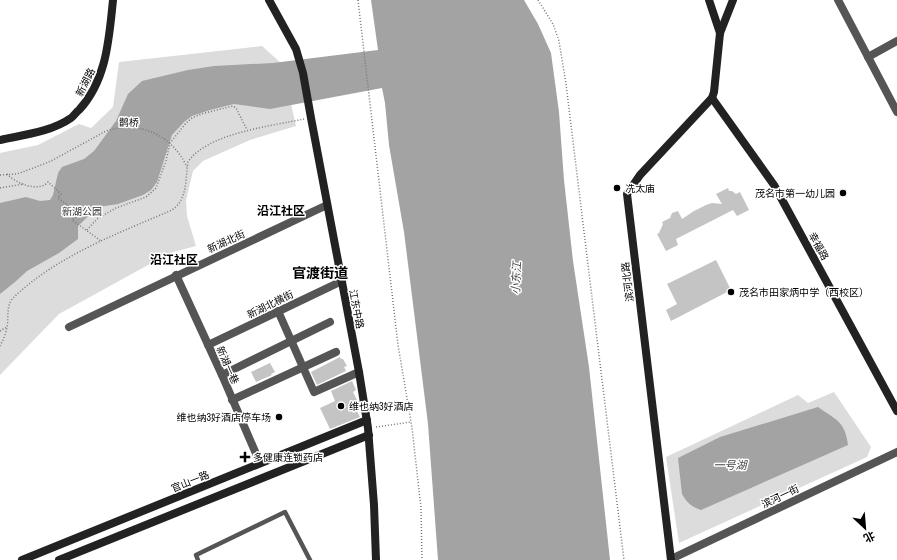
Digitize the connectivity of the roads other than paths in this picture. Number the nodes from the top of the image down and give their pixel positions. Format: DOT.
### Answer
graph roads {
  1 [pos="113,0"];
  2 [pos="269,0"];
  3 [pos="709,0"];
  4 [pos="733,0"];
  5 [pos="838,0"];
  6 [pos="720,33"];
  7 [pos="897,42"];
  8 [pos="868,57"];
  9 [pos="712,98"];
  10 [pos="897,112"];
  11 [pos="0,140"];
  12 [pos="327,205"];
  13 [pos="176,275"];
  14 [pos="342,281"];
  15 [pos="278,311"];
  16 [pos="330,322"];
  17 [pos="69,327"];
  18 [pos="291,342"];
  19 [pos="208,345"];
  20 [pos="336,352"];
  21 [pos="302,367"];
  22 [pos="359,372"];
  23 [pos="222,375"];
  24 [pos="232,400"];
  25 [pos="897,411"];
  26 [pos="368,427"];
  27 [pos="318,440"];
  28 [pos="897,452"];
  29 [pos="323,453"];
  30 [pos="260,463"];
  31 [pos="22,560"];
  32 [pos="58,560"];
  33 [pos="198,560"];
  34 [pos="310,560"];
  35 [pos="376,560"];
  36 [pos="671,560"];
  1 -- 11 [label="street, 新湖路"];
  2 -- 12 [label="street, 江东中路"];
  3 -- 6 [label="street"];
  4 -- 6 [label="street"];
  5 -- 8 [label="street"];
  6 -- 9 [label="street"];
  7 -- 8 [label="street"];
  8 -- 10 [label="street"];
  9 -- 25 [label="street, 幸福路"];
  9 -- 36 [label="street, 滨河北路"];
  12 -- 13 [label="street, 新湖北街"];
  12 -- 14 [label="street, 江东中路"];
  13 -- 17 [label="street, 新湖北街"];
  13 -- 19 [label="street, 新湖一巷"];
  14 -- 15 [label="street, 新湖北横街"];
  14 -- 22 [label="street, 江东中路"];
  15 -- 18 [label="street"];
  15 -- 19 [label="street, 新湖北横街"];
  16 -- 18 [label="street"];
  18 -- 21 [label="street"];
  18 -- 23 [label="street"];
  19 -- 23 [label="street, 新湖一巷"];
  20 -- 21 [label="street"];
  21 -- 22 [label="street"];
  21 -- 24 [label="street"];
  22 -- 26 [label="street, 江东中路"];
  23 -- 24 [label="street, 新湖一巷"];
  24 -- 30 [label="street, 新湖一巷"];
  26 -- 27 [label="street, 官山一路"];
  26 -- 29 [label="street"];
  26 -- 35 [label="street, 江东中路"];
  27 -- 29 [label="street"];
  27 -- 30 [label="street, 官山一路"];
  28 -- 36 [label="street, 滨河一街"];
  29 -- 32 [label="street"];
  30 -- 31 [label="street, 官山一路"];
  33 -- 34 [label="lane"];
}
